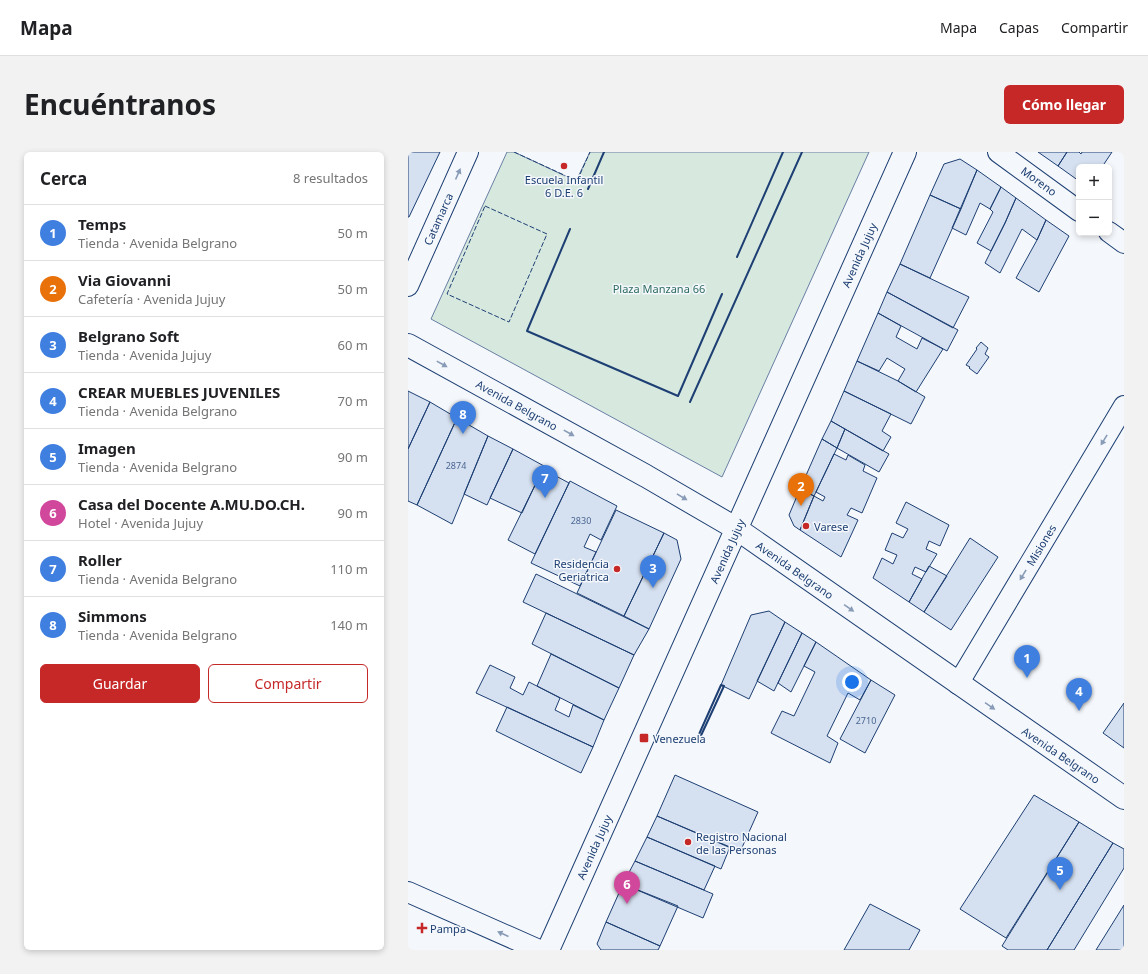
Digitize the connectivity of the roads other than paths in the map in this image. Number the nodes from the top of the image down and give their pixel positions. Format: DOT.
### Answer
graph roads {
  1 [pos="468,152"];
  2 [pos="905,152"];
  3 [pos="998,152"];
  4 [pos="1076,209"];
  5 [pos="1112,234"];
  6 [pos="1124,243"];
  7 [pos="408,286"];
  8 [pos="408,345"];
  9 [pos="1124,406"];
  10 [pos="737,529"];
  11 [pos="958,684"];
  12 [pos="1124,798"];
  13 [pos="408,892"];
  14 [pos="539,950"];
  15 [pos="548,950"];
  7 -- 1 [label="street, Catamarca, one-way"];
  2 -- 10 [label="main road, Avenida Jujuy"];
  3 -- 4 [label="street, Moreno"];
  5 -- 6 [label="street"];
  8 -- 10 [label="main road, Avenida Belgrano, one-way"];
  9 -- 11 [label="street, Misiones, one-way"];
  10 -- 11 [label="main road, Avenida Belgrano, one-way"];
  10 -- 15 [label="main road, Avenida Jujuy"];
  11 -- 12 [label="main road, Avenida Belgrano, one-way"];
  14 -- 13 [label="street, one-way"];
}
